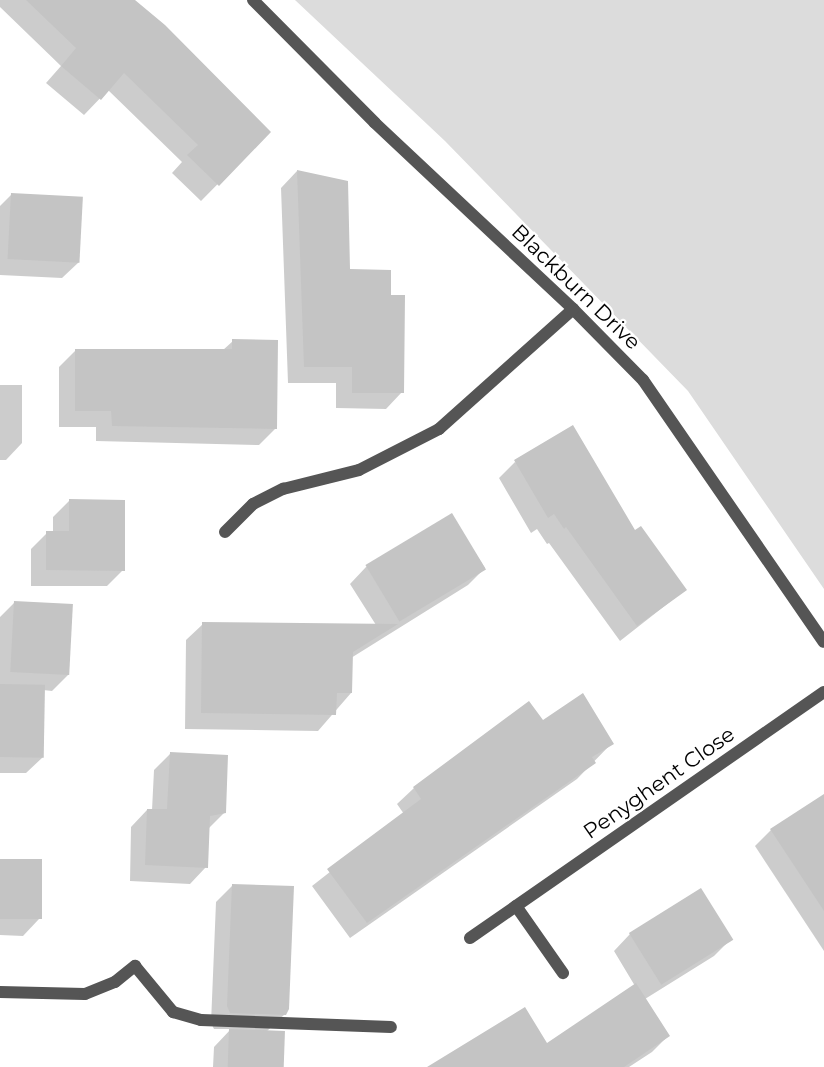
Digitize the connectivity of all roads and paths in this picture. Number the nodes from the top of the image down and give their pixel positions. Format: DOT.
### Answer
graph roads {
  1 [pos="253,0"];
  2 [pos="573,309"];
  3 [pos="225,532"];
  4 [pos="824,642"];
  5 [pos="824,692"];
  6 [pos="516,906"];
  7 [pos="470,938"];
  8 [pos="563,973"];
  9 [pos="0,992"];
  10 [pos="391,1027"];
  1 -- 2 [label="street, Blackburn Drive"];
  2 -- 3 [label="street"];
  2 -- 4 [label="street, Blackburn Drive"];
  5 -- 6 [label="street, Penyghent Close"];
  6 -- 7 [label="street, Penyghent Close"];
  6 -- 8 [label="street"];
  9 -- 10 [label="street"];
}
